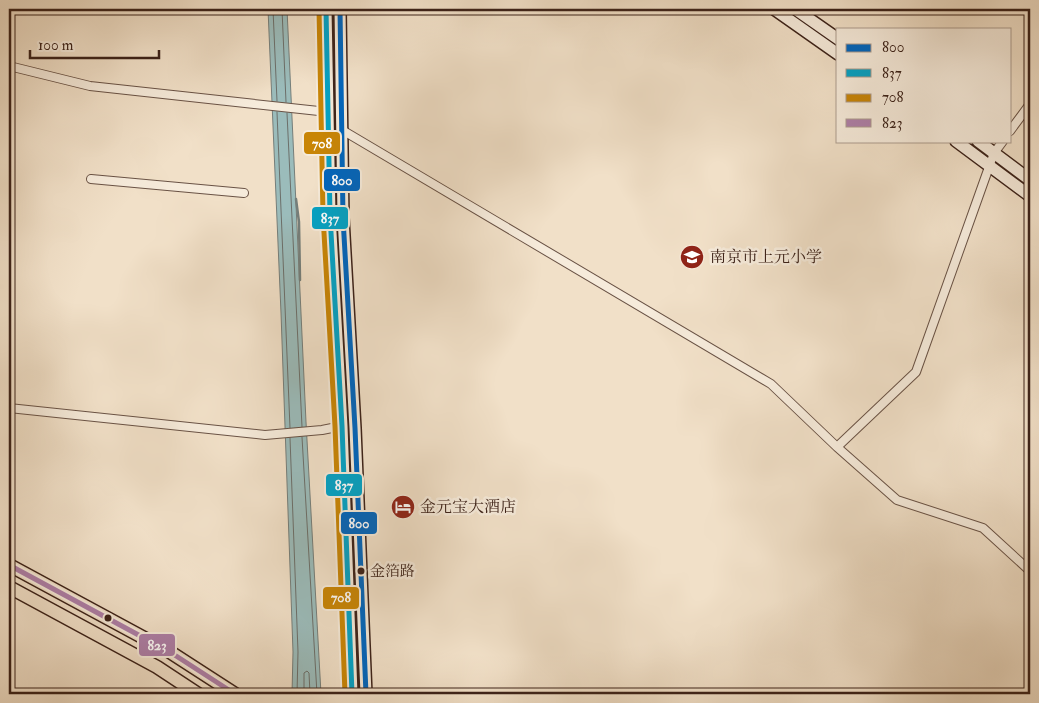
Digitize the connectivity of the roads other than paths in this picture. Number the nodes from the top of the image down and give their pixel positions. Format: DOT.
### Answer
graph roads {
  1 [pos="326,9"];
  2 [pos="340,9"];
  3 [pos="774,9"];
  4 [pos="797,9"];
  5 [pos="836,38"];
  6 [pos="836,53"];
  7 [pos="9,66"];
  8 [pos="1030,104"];
  9 [pos="328,112"];
  10 [pos="1012,128"];
  11 [pos="342,130"];
  12 [pos="957,142"];
  13 [pos="979,142"];
  14 [pos="1002,142"];
  15 [pos="994,153"];
  16 [pos="989,166"];
  17 [pos="91,179"];
  18 [pos="1030,180"];
  19 [pos="244,193"];
  20 [pos="1030,196"];
  21 [pos="9,408"];
  22 [pos="342,426"];
  23 [pos="838,447"];
  24 [pos="9,565"];
  25 [pos="1030,571"];
  26 [pos="9,587"];
  27 [pos="198,694"];
  28 [pos="236,694"];
  29 [pos="352,694"];
  30 [pos="366,694"];
  1 -- 9 [label="main road"];
  2 -- 11 [label="main road"];
  3 -- 6 [label="main road"];
  4 -- 5 [label="main road"];
  7 -- 9 [label="street"];
  8 -- 10 [label="street"];
  9 -- 22 [label="main road"];
  11 -- 23 [label="street"];
  11 -- 30 [label="main road"];
  12 -- 16 [label="main road"];
  13 -- 15 [label="main road"];
  14 -- 15 [label="street"];
  15 -- 16 [label="street"];
  15 -- 18 [label="main road"];
  16 -- 20 [label="main road"];
  16 -- 23 [label="street"];
  17 -- 19 [label="street"];
  21 -- 22 [label="street"];
  22 -- 29 [label="main road"];
  23 -- 25 [label="street"];
  24 -- 28 [label="main road"];
  26 -- 27 [label="main road"];
}
